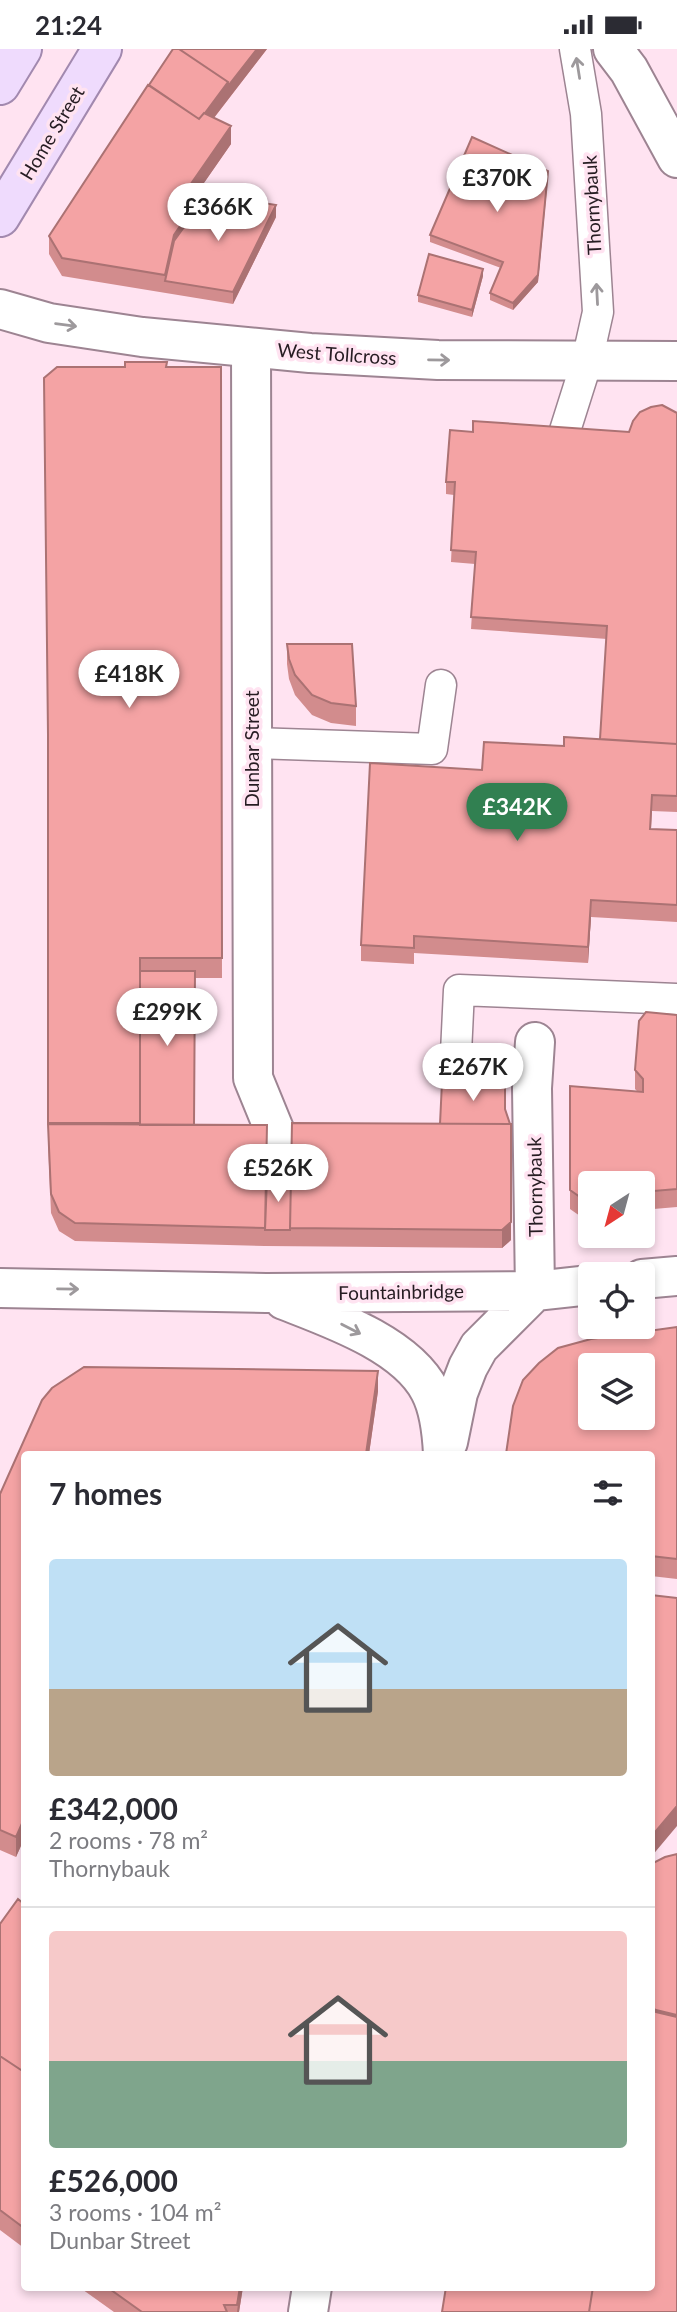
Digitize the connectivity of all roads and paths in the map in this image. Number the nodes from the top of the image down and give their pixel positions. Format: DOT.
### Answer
graph roads {
  1 [pos="22,49"];
  2 [pos="102,49"];
  3 [pos="575,49"];
  4 [pos="613,49"];
  5 [pos="0,85"];
  6 [pos="675,144"];
  7 [pos="0,217"];
  8 [pos="0,309"];
  9 [pos="251,348"];
  10 [pos="587,361"];
  11 [pos="677,361"];
  12 [pos="562,440"];
  13 [pos="441,685"];
  14 [pos="252,743"];
  15 [pos="677,999"];
  16 [pos="535,1042"];
  17 [pos="455,1074"];
  18 [pos="280,1145"];
  19 [pos="677,1276"];
  20 [pos="655,1278"];
  21 [pos="578,1286"];
  22 [pos="0,1288"];
  23 [pos="535,1291"];
  24 [pos="266,1293"];
  25 [pos="444,1451"];
  26 [pos="445,1451"];
  27 [pos="311,2291"];
  28 [pos="308,2312"];
  1 -- 5 [label="main road"];
  2 -- 7 [label="main road, Home Street"];
  10 -- 3 [label="lane, Thornybauk, one-way"];
  4 -- 6 [label="street"];
  8 -- 9 [label="street, West Tollcross, one-way"];
  9 -- 10 [label="street, West Tollcross, one-way"];
  9 -- 14 [label="street, Dunbar Street"];
  10 -- 11 [label="street, West Tollcross"];
  10 -- 12 [label="lane, Thornybauk"];
  13 -- 14 [label="lane"];
  14 -- 18 [label="street, Dunbar Street"];
  15 -- 17 [label="lane"];
  16 -- 23 [label="street, Thornybauk"];
  19 -- 20 [label="street"];
  21 -- 23 [label="street, Fountainbridge"];
  22 -- 24 [label="street, Fountainbridge, one-way"];
  23 -- 24 [label="street, Fountainbridge"];
  23 -- 26 [label="street"];
  24 -- 25 [label="street, Fountainbridge, one-way"];
  27 -- 28 [label="street"];
}
